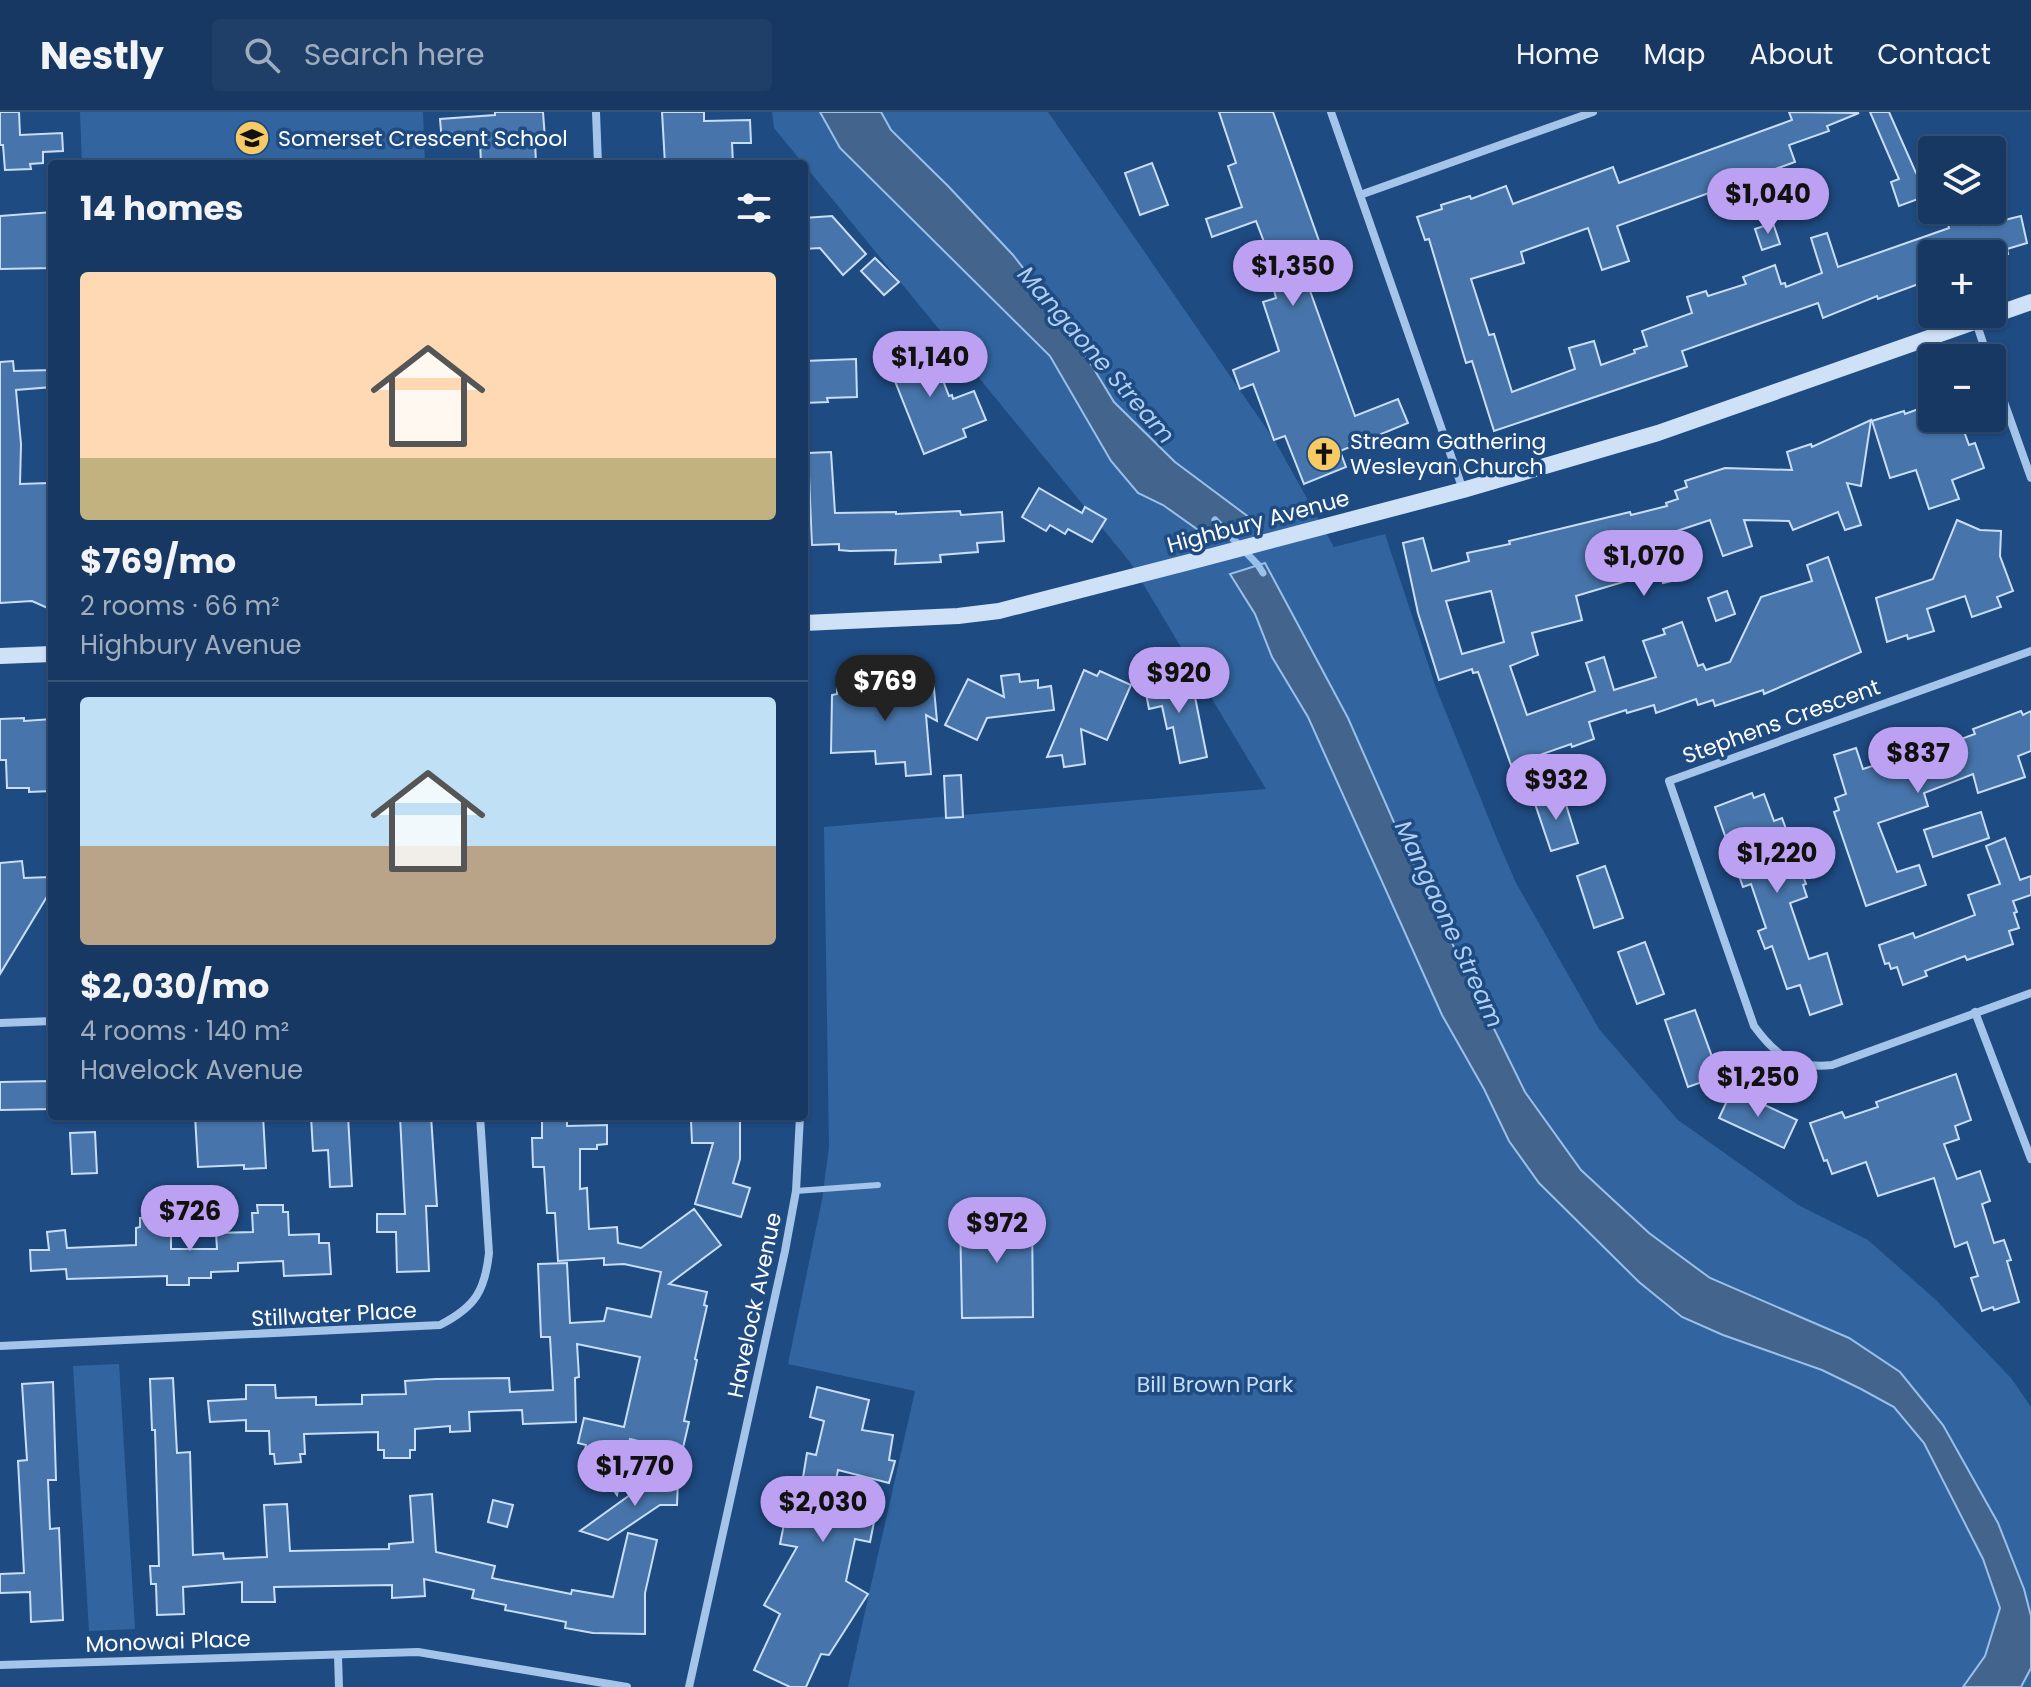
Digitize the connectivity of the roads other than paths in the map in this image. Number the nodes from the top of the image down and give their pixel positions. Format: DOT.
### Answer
graph roads {
  1 [pos="596,112"];
  2 [pos="1331,112"];
  3 [pos="1593,112"];
  4 [pos="598,160"];
  5 [pos="1360,195"];
  6 [pos="2031,302"];
  7 [pos="2006,310"];
  8 [pos="1955,328"];
  9 [pos="2006,407"];
  10 [pos="2031,478"];
  11 [pos="1463,490"];
  12 [pos="808,623"];
  13 [pos="2031,651"];
  14 [pos="48,654"];
  15 [pos="0,656"];
  16 [pos="2031,993"];
  17 [pos="1975,1012"];
  18 [pos="48,1021"];
  19 [pos="0,1023"];
  20 [pos="480,1120"];
  21 [pos="800,1120"];
  22 [pos="2031,1159"];
  23 [pos="878,1185"];
  24 [pos="796,1191"];
  25 [pos="0,1346"];
  26 [pos="338,1655"];
  27 [pos="0,1665"];
  28 [pos="339,1687"];
  29 [pos="627,1687"];
  30 [pos="689,1687"];
  1 -- 4 [label="street"];
  2 -- 5 [label="street"];
  3 -- 5 [label="street"];
  5 -- 11 [label="street"];
  6 -- 7 [label="street, Highbury Avenue"];
  8 -- 11 [label="street, Highbury Avenue"];
  9 -- 10 [label="street"];
  11 -- 12 [label="street, Highbury Avenue"];
  13 -- 17 [label="street, Stephens Crescent"];
  14 -- 15 [label="street"];
  16 -- 17 [label="street, Stephens Crescent"];
  17 -- 22 [label="street"];
  18 -- 19 [label="street"];
  20 -- 25 [label="street, Stillwater Place"];
  21 -- 24 [label="street, Havelock Avenue"];
  23 -- 24 [label="lane"];
  24 -- 30 [label="street, Havelock Avenue"];
  26 -- 27 [label="street, Monowai Place"];
  26 -- 28 [label="street"];
  26 -- 29 [label="street, Monowai Place"];
}
